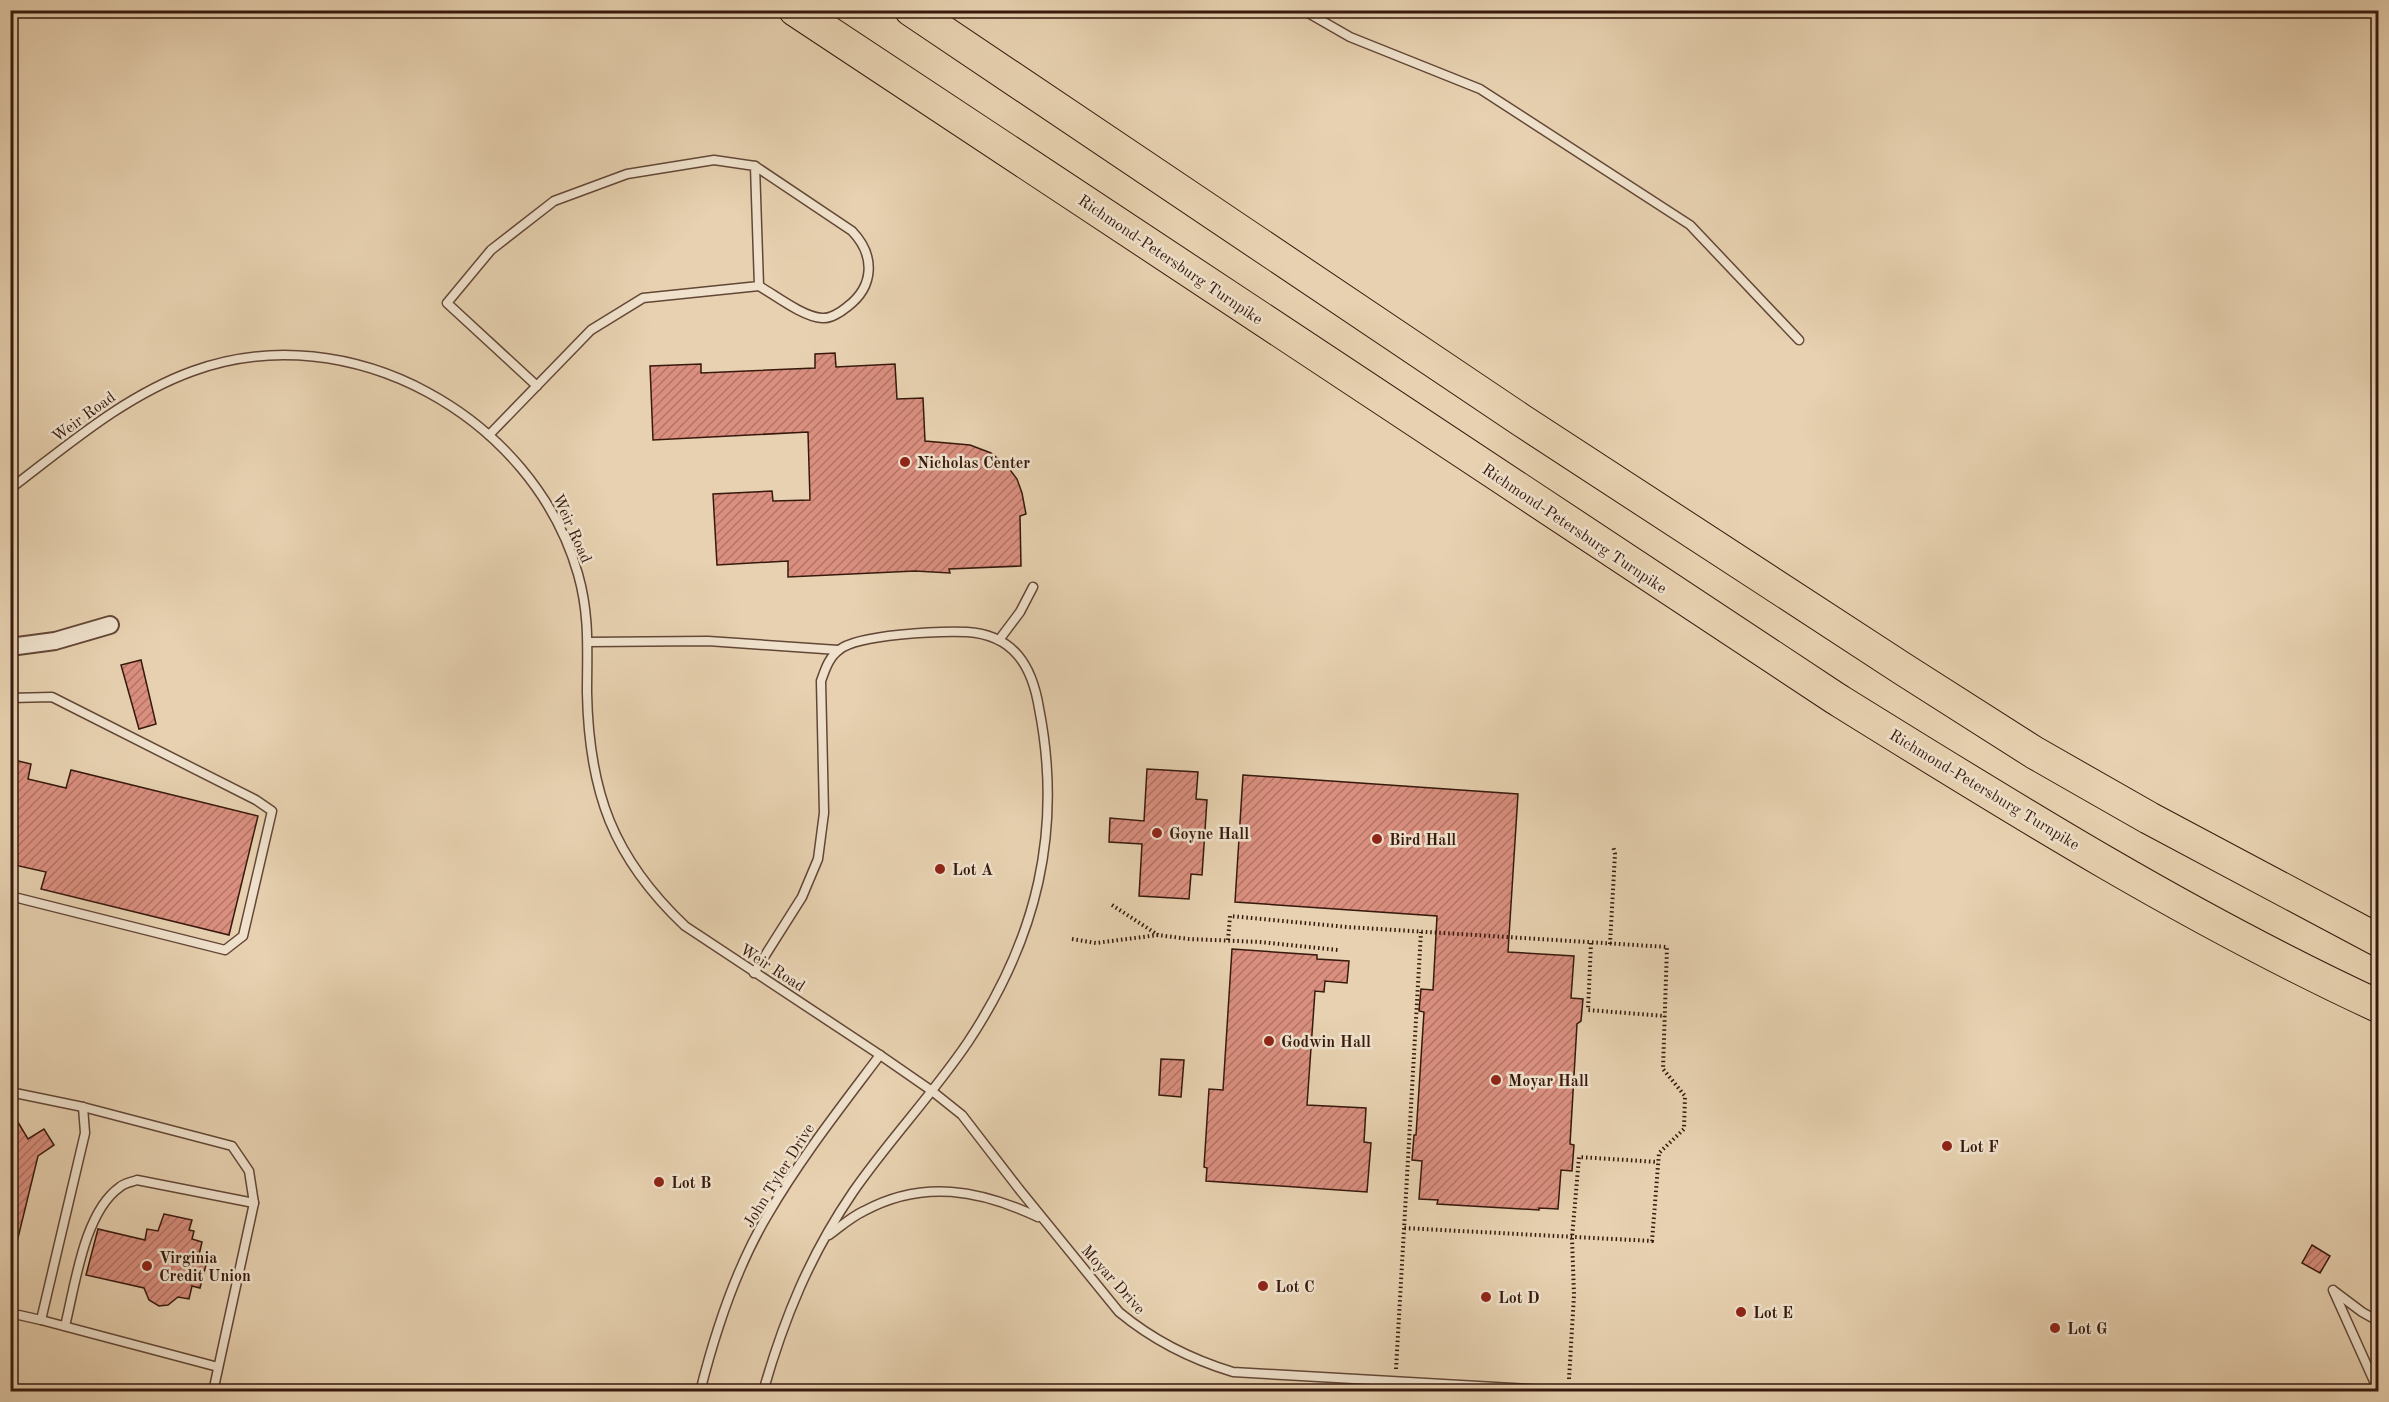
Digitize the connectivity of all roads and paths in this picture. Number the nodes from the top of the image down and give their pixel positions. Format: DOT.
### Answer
graph roads {
  1 [pos="795,10"];
  2 [pos="911,10"];
  3 [pos="1303,10"];
  4 [pos="755,166"];
  5 [pos="759,286"];
  6 [pos="1799,340"];
  7 [pos="537,386"];
  8 [pos="489,435"];
  9 [pos="10,489"];
  10 [pos="1033,588"];
  11 [pos="110,625"];
  12 [pos="999,640"];
  13 [pos="588,642"];
  14 [pos="10,647"];
  15 [pos="838,650"];
  16 [pos="10,698"];
  17 [pos="1613,846"];
  18 [pos="10,896"];
  19 [pos="1112,905"];
  20 [pos="1421,932"];
  21 [pos="1158,935"];
  22 [pos="1072,939"];
  23 [pos="1228,940"];
  24 [pos="2379,940"];
  25 [pos="1591,943"];
  26 [pos="1610,944"];
  27 [pos="1338,950"];
  28 [pos="754,973"];
  29 [pos="2379,1006"];
  30 [pos="1665,1016"];
  31 [pos="880,1054"];
  32 [pos="932,1091"];
  33 [pos="10,1092"];
  34 [pos="83,1107"];
  35 [pos="1658,1162"];
  36 [pos="254,1203"];
  37 [pos="1042,1218"];
  38 [pos="1403,1228"];
  39 [pos="1572,1238"];
  40 [pos="824,1239"];
  41 [pos="10,1313"];
  42 [pos="41,1320"];
  43 [pos="2379,1321"];
  44 [pos="65,1326"];
  45 [pos="218,1367"];
  46 [pos="1395,1381"];
  47 [pos="2379,1390"];
  48 [pos="1568,1391"];
  49 [pos="213,1392"];
  50 [pos="700,1392"];
  51 [pos="763,1392"];
  52 [pos="1581,1392"];
  1 -- 29 [label="highway, Richmond-Petersburg Turnpike"];
  2 -- 24 [label="highway"];
  3 -- 6 [label="lane"];
  4 -- 5 [label="lane"];
  4 -- 5 [label="lane"];
  4 -- 7 [label="lane"];
  5 -- 7 [label="lane"];
  7 -- 8 [label="lane"];
  8 -- 9 [label="lane, Weir Road"];
  8 -- 13 [label="lane, Weir Road"];
  10 -- 12 [label="lane"];
  11 -- 14 [label="street"];
  12 -- 15 [label="lane"];
  12 -- 32 [label="lane"];
  13 -- 15 [label="lane"];
  13 -- 28 [label="lane, Weir Road"];
  15 -- 28 [label="lane"];
  16 -- 18 [label="lane"];
  17 -- 26 [label="path"];
  19 -- 21 [label="path"];
  20 -- 23 [label="path"];
  20 -- 25 [label="path"];
  20 -- 38 [label="path"];
  21 -- 22 [label="path"];
  21 -- 23 [label="path"];
  23 -- 27 [label="path"];
  25 -- 26 [label="path"];
  25 -- 30 [label="path"];
  26 -- 30 [label="path"];
  28 -- 31 [label="lane, Weir Road"];
  30 -- 35 [label="path"];
  31 -- 32 [label="lane, Moyar Drive"];
  31 -- 50 [label="lane, John Tyler Drive"];
  32 -- 37 [label="lane, Moyar Drive"];
  32 -- 40 [label="lane"];
  33 -- 34 [label="lane"];
  34 -- 36 [label="lane"];
  34 -- 42 [label="lane"];
  35 -- 39 [label="path"];
  35 -- 39 [label="path"];
  36 -- 44 [label="lane"];
  36 -- 45 [label="lane"];
  37 -- 40 [label="lane"];
  37 -- 46 [label="lane, Moyar Drive"];
  38 -- 39 [label="path"];
  38 -- 46 [label="path"];
  39 -- 48 [label="path"];
  40 -- 51 [label="lane"];
  41 -- 42 [label="lane"];
  42 -- 44 [label="lane"];
  43 -- 47 [label="lane"];
  44 -- 45 [label="lane"];
  45 -- 49 [label="lane"];
  46 -- 48 [label="lane, Moyar Drive"];
  48 -- 52 [label="lane, Moyar Drive"];
}
